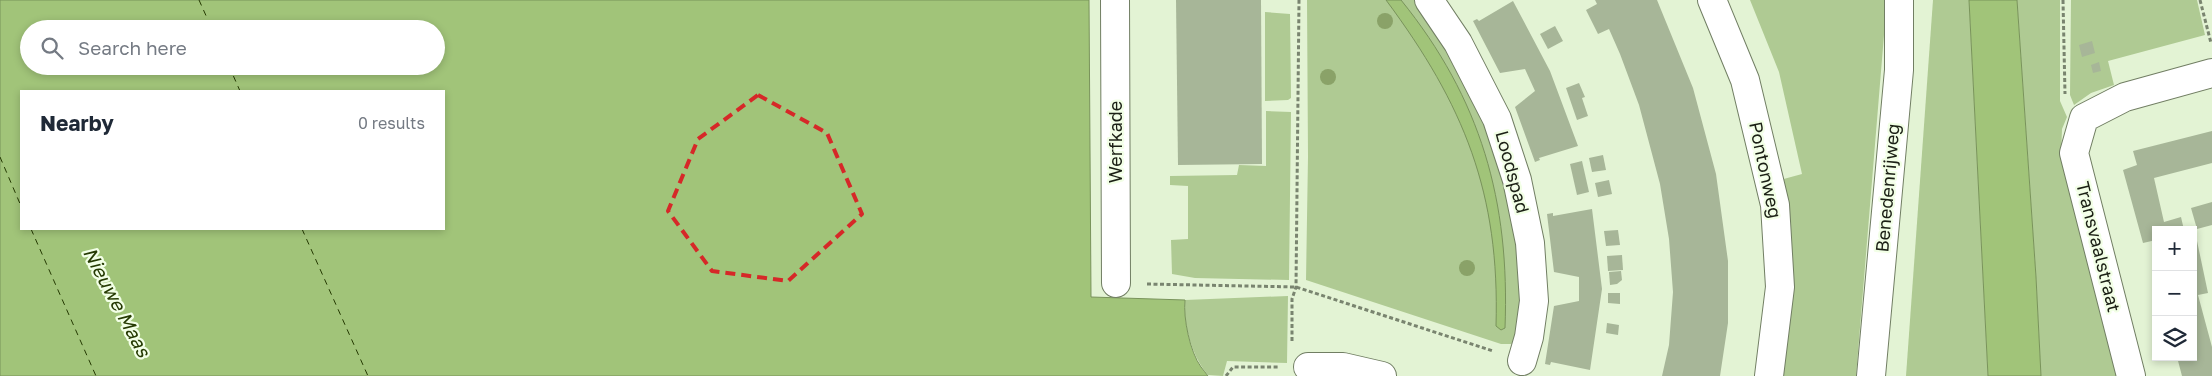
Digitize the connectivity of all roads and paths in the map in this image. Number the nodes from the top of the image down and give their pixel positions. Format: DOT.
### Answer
graph roads {
  1 [pos="1115,0"];
  2 [pos="1299,0"];
  3 [pos="1429,0"];
  4 [pos="1712,0"];
  5 [pos="1899,0"];
  6 [pos="2063,0"];
  7 [pos="2200,0"];
  8 [pos="2212,47"];
  9 [pos="2212,73"];
  10 [pos="2084,118"];
  11 [pos="1116,283"];
  12 [pos="1296,287"];
  13 [pos="1522,361"];
  14 [pos="1300,367"];
  15 [pos="1226,376"];
  16 [pos="1382,376"];
  17 [pos="1769,376"];
  18 [pos="1871,376"];
  19 [pos="2131,376"];
  1 -- 11 [label="street, Werfkade"];
  2 -- 12 [label="path"];
  3 -- 13 [label="street, Loodspad"];
  4 -- 17 [label="street, Pontonweg"];
  5 -- 18 [label="street, Benedenrijweg"];
  6 -- 10 [label="path"];
  7 -- 8 [label="path"];
  9 -- 10 [label="street"];
  10 -- 19 [label="street, Transvaalstraat"];
  11 -- 12 [label="path"];
  12 -- 13 [label="path"];
  12 -- 14 [label="path"];
  14 -- 15 [label="path"];
  14 -- 16 [label="street"];
}
